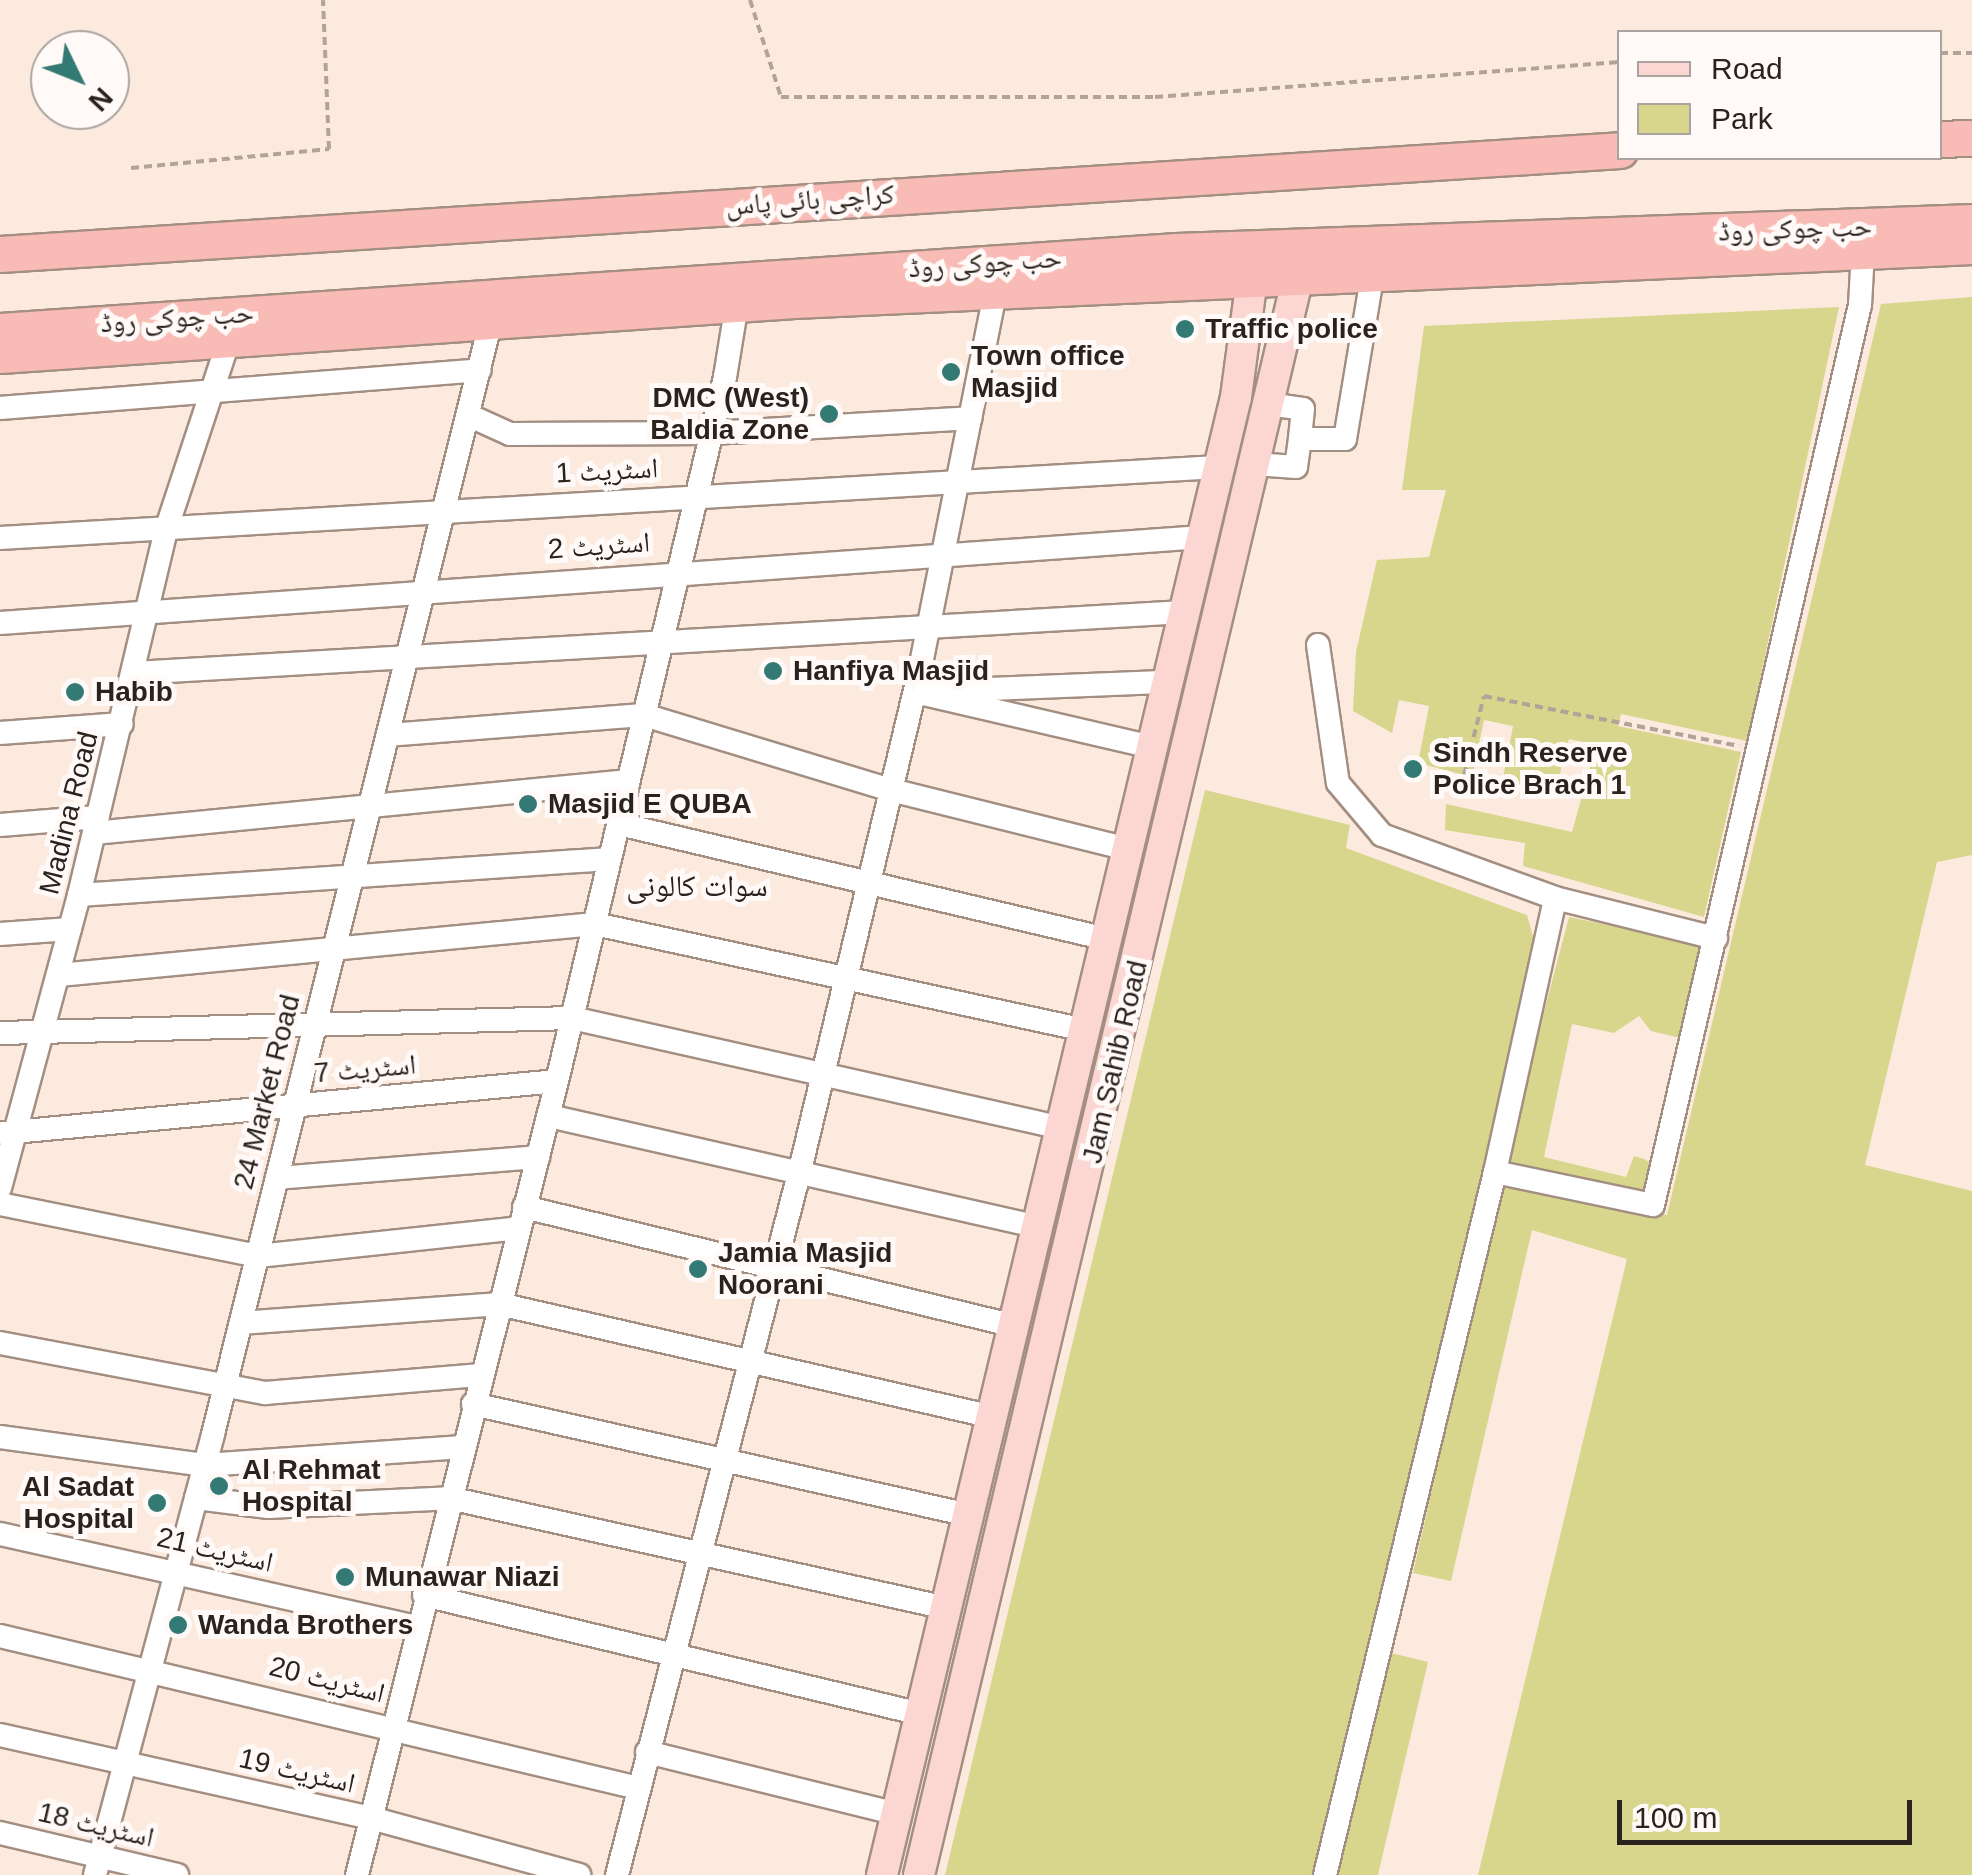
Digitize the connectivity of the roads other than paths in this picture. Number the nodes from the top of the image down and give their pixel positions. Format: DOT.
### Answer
graph roads {
  1 [pos="1972,138"];
  2 [pos="1942,139"];
  3 [pos="1617,150"];
  4 [pos="1972,222"];
  5 [pos="1972,246"];
  6 [pos="1863,251"];
  7 [pos="0,254"];
  8 [pos="1302,260"];
  9 [pos="1254,262"];
  10 [pos="1372,271"];
  11 [pos="996,289"];
  12 [pos="737,304"];
  13 [pos="491,321"];
  14 [pos="0,330"];
  15 [pos="229,339"];
  16 [pos="0,355"];
  17 [pos="479,370"];
  18 [pos="213,392"];
  19 [pos="1236,397"];
  20 [pos="1268,404"];
  21 [pos="0,408"];
  22 [pos="468,415"];
  23 [pos="971,418"];
  24 [pos="712,433"];
  25 [pos="1300,439"];
  26 [pos="1254,464"];
  27 [pos="1218,468"];
  28 [pos="958,481"];
  29 [pos="697,495"];
  30 [pos="446,510"];
  31 [pos="167,527"];
  32 [pos="1202,537"];
  33 [pos="0,538"];
  34 [pos="944,551"];
  35 [pos="679,570"];
  36 [pos="426,589"];
  37 [pos="148,609"];
  38 [pos="1184,612"];
  39 [pos="0,623"];
  40 [pos="928,629"];
  41 [pos="1318,645"];
  42 [pos="660,646"];
  43 [pos="408,659"];
  44 [pos="134,672"];
  45 [pos="1168,682"];
  46 [pos="914,692"];
  47 [pos="644,715"];
  48 [pos="122,724"];
  49 [pos="0,733"];
  50 [pos="388,734"];
  51 [pos="1152,747"];
  52 [pos="628,782"];
  53 [pos="891,790"];
  54 [pos="370,806"];
  55 [pos="618,824"];
  56 [pos="96,825"];
  57 [pos="0,826"];
  58 [pos="1128,849"];
  59 [pos="610,859"];
  60 [pos="352,876"];
  61 [pos="869,883"];
  62 [pos="79,895"];
  63 [pos="1555,898"];
  64 [pos="595,924"];
  65 [pos="70,930"];
  66 [pos="0,934"];
  67 [pos="1716,938"];
  68 [pos="1107,940"];
  69 [pos="334,948"];
  70 [pos="59,975"];
  71 [pos="846,978"];
  72 [pos="572,1018"];
  73 [pos="314,1028"];
  74 [pos="1085,1030"];
  75 [pos="44,1031"];
  76 [pos="0,1033"];
  77 [pos="823,1074"];
  78 [pos="557,1081"];
  79 [pos="294,1106"];
  80 [pos="548,1116"];
  81 [pos="1062,1128"];
  82 [pos="7,1133"];
  83 [pos="538,1157"];
  84 [pos="1495,1172"];
  85 [pos="799,1173"];
  86 [pos="277,1178"];
  87 [pos="0,1188"];
  88 [pos="0,1204"];
  89 [pos="522,1218"];
  90 [pos="1038,1227"];
  91 [pos="258,1256"];
  92 [pos="774,1268"];
  93 [pos="500,1304"];
  94 [pos="241,1322"];
  95 [pos="1015,1326"];
  96 [pos="0,1343"];
  97 [pos="749,1361"];
  98 [pos="481,1374"];
  99 [pos="224,1389"];
  100 [pos="473,1404"];
  101 [pos="993,1418"];
  102 [pos="0,1437"];
  103 [pos="462,1447"];
  104 [pos="723,1460"];
  105 [pos="205,1465"];
  106 [pos="196,1498"];
  107 [pos="449,1498"];
  108 [pos="969,1515"];
  109 [pos="0,1534"];
  110 [pos="698,1553"];
  111 [pos="176,1572"];
  112 [pos="424,1595"];
  113 [pos="947,1608"];
  114 [pos="416,1627"];
  115 [pos="0,1636"];
  116 [pos="671,1654"];
  117 [pos="150,1667"];
  118 [pos="921,1714"];
  119 [pos="393,1726"];
  120 [pos="0,1735"];
  121 [pos="647,1752"];
  122 [pos="124,1763"];
  123 [pos="638,1788"];
  124 [pos="897,1814"];
  125 [pos="370,1818"];
  126 [pos="0,1832"];
  127 [pos="98,1866"];
  128 [pos="178,1875"];
  129 [pos="357,1875"];
  130 [pos="580,1875"];
  131 [pos="617,1875"];
  132 [pos="882,1875"];
  133 [pos="919,1875"];
  134 [pos="1325,1875"];
  1 -- 2 [label="highway"];
  3 -- 7 [label="highway, کراچی بائی پاس"];
  4 -- 8 [label="highway, حب چوکی روڈ"];
  5 -- 6 [label="highway, حب چوکی روڈ"];
  6 -- 10 [label="highway, حب چوکی روڈ"];
  6 -- 67 [label="street"];
  8 -- 9 [label="highway, حب چوکی روڈ"];
  8 -- 10 [label="highway, حب چوکی روڈ"];
  8 -- 20 [label="main road, Jam Sahib Road"];
  9 -- 11 [label="highway, حب چوکی روڈ"];
  9 -- 14 [label="highway, حب چوکی روڈ"];
  9 -- 19 [label="main road, Jam Sahib Road"];
  10 -- 25 [label="street"];
  11 -- 12 [label="highway, حب چوکی روڈ"];
  11 -- 23 [label="street"];
  12 -- 13 [label="highway, حب چوکی روڈ"];
  12 -- 24 [label="street"];
  13 -- 15 [label="highway, حب چوکی روڈ"];
  13 -- 17 [label="street, 24 Market Road"];
  15 -- 16 [label="highway, حب چوکی روڈ"];
  15 -- 18 [label="street, Madina Road"];
  17 -- 18 [label="street"];
  17 -- 22 [label="street, 24 Market Road"];
  18 -- 21 [label="street"];
  18 -- 31 [label="street, Madina Road"];
  19 -- 20 [label="main road"];
  19 -- 27 [label="main road, Jam Sahib Road"];
  20 -- 25 [label="street"];
  20 -- 26 [label="main road, Jam Sahib Road"];
  22 -- 24 [label="street"];
  22 -- 30 [label="street, 24 Market Road"];
  23 -- 24 [label="street"];
  23 -- 28 [label="street"];
  24 -- 29 [label="street"];
  25 -- 26 [label="street"];
  26 -- 133 [label="main road, Jam Sahib Road"];
  27 -- 28 [label="street, اسٹریٹ 1"];
  27 -- 32 [label="main road, Jam Sahib Road"];
  28 -- 29 [label="street, اسٹریٹ 1"];
  28 -- 34 [label="street"];
  29 -- 30 [label="street, اسٹریٹ 1"];
  29 -- 35 [label="street"];
  30 -- 31 [label="street, اسٹریٹ 1"];
  30 -- 36 [label="street, 24 Market Road"];
  31 -- 33 [label="street, اسٹریٹ 1"];
  31 -- 37 [label="street, Madina Road"];
  32 -- 34 [label="street, اسٹریٹ 2"];
  32 -- 38 [label="main road, Jam Sahib Road"];
  34 -- 35 [label="street, اسٹریٹ 2"];
  34 -- 40 [label="street"];
  35 -- 36 [label="street, اسٹریٹ 2"];
  35 -- 42 [label="street"];
  36 -- 37 [label="street, اسٹریٹ 2"];
  36 -- 43 [label="street, 24 Market Road"];
  37 -- 39 [label="street, اسٹریٹ 2"];
  37 -- 44 [label="street, Madina Road"];
  38 -- 40 [label="street"];
  38 -- 45 [label="main road, Jam Sahib Road"];
  40 -- 42 [label="street"];
  40 -- 46 [label="street"];
  41 -- 63 [label="street"];
  42 -- 43 [label="street"];
  42 -- 47 [label="street"];
  43 -- 44 [label="street"];
  43 -- 50 [label="street, 24 Market Road"];
  44 -- 48 [label="street, Madina Road"];
  45 -- 46 [label="street"];
  45 -- 51 [label="main road, Jam Sahib Road"];
  46 -- 51 [label="street"];
  46 -- 53 [label="street"];
  47 -- 50 [label="street"];
  47 -- 52 [label="street"];
  47 -- 53 [label="street"];
  48 -- 49 [label="street"];
  48 -- 56 [label="street, Madina Road"];
  50 -- 54 [label="street, 24 Market Road"];
  51 -- 58 [label="main road, Jam Sahib Road"];
  52 -- 54 [label="street"];
  52 -- 55 [label="street"];
  53 -- 58 [label="street"];
  53 -- 61 [label="street"];
  54 -- 56 [label="street"];
  54 -- 60 [label="street, 24 Market Road"];
  55 -- 59 [label="street"];
  55 -- 61 [label="street"];
  56 -- 57 [label="street"];
  56 -- 62 [label="street, Madina Road"];
  58 -- 68 [label="main road, Jam Sahib Road"];
  59 -- 60 [label="street"];
  59 -- 64 [label="street"];
  60 -- 62 [label="street"];
  60 -- 69 [label="street, 24 Market Road"];
  61 -- 68 [label="street"];
  61 -- 71 [label="street"];
  62 -- 65 [label="street, Madina Road"];
  63 -- 67 [label="street"];
  63 -- 84 [label="street"];
  64 -- 69 [label="street"];
  64 -- 71 [label="street"];
  64 -- 72 [label="street"];
  65 -- 66 [label="street"];
  65 -- 70 [label="street, Madina Road"];
  67 -- 84 [label="street"];
  68 -- 74 [label="main road, Jam Sahib Road"];
  69 -- 70 [label="street"];
  69 -- 73 [label="street, 24 Market Road"];
  70 -- 75 [label="street, Madina Road"];
  71 -- 74 [label="street"];
  71 -- 77 [label="street"];
  72 -- 73 [label="street"];
  72 -- 77 [label="street"];
  72 -- 78 [label="street"];
  73 -- 75 [label="street"];
  73 -- 79 [label="street, 24 Market Road"];
  74 -- 81 [label="main road, Jam Sahib Road"];
  75 -- 76 [label="street"];
  75 -- 82 [label="street, Madina Road"];
  77 -- 81 [label="street"];
  77 -- 85 [label="street"];
  78 -- 79 [label="street, اسٹریٹ 7"];
  78 -- 80 [label="street"];
  79 -- 82 [label="street, اسٹریٹ 7"];
  79 -- 86 [label="street, 24 Market Road"];
  80 -- 83 [label="street"];
  80 -- 85 [label="street"];
  81 -- 90 [label="main road, Jam Sahib Road"];
  82 -- 87 [label="street, Madina Road"];
  83 -- 86 [label="street"];
  83 -- 89 [label="street"];
  84 -- 134 [label="street"];
  85 -- 90 [label="street"];
  85 -- 92 [label="street"];
  86 -- 91 [label="street, 24 Market Road"];
  88 -- 91 [label="street"];
  89 -- 91 [label="street"];
  89 -- 92 [label="street"];
  89 -- 93 [label="street"];
  90 -- 95 [label="main road, Jam Sahib Road"];
  91 -- 94 [label="street, 24 Market Road"];
  92 -- 95 [label="street"];
  92 -- 97 [label="street"];
  93 -- 94 [label="street"];
  93 -- 97 [label="street"];
  93 -- 98 [label="street"];
  94 -- 99 [label="street, 24 Market Road"];
  95 -- 101 [label="main road, Jam Sahib Road"];
  96 -- 99 [label="street"];
  97 -- 101 [label="street"];
  97 -- 104 [label="street"];
  98 -- 99 [label="street"];
  98 -- 100 [label="street"];
  99 -- 105 [label="street, 24 Market Road"];
  100 -- 103 [label="street"];
  100 -- 104 [label="street"];
  101 -- 108 [label="main road, Jam Sahib Road"];
  102 -- 105 [label="street"];
  103 -- 105 [label="street"];
  103 -- 107 [label="street"];
  104 -- 108 [label="street"];
  104 -- 110 [label="street"];
  105 -- 106 [label="street, 24 Market Road"];
  106 -- 107 [label="street"];
  106 -- 111 [label="street, 24 Market Road"];
  107 -- 110 [label="street"];
  107 -- 112 [label="street"];
  108 -- 113 [label="main road, Jam Sahib Road"];
  109 -- 111 [label="street, اسٹریٹ 21"];
  110 -- 113 [label="street"];
  110 -- 116 [label="street"];
  111 -- 114 [label="street, اسٹریٹ 21"];
  111 -- 117 [label="street, 24 Market Road"];
  112 -- 114 [label="street"];
  112 -- 116 [label="street"];
  113 -- 118 [label="main road, Jam Sahib Road"];
  114 -- 119 [label="street"];
  115 -- 117 [label="street, اسٹریٹ 20"];
  116 -- 118 [label="street"];
  116 -- 121 [label="street"];
  117 -- 119 [label="street, اسٹریٹ 20"];
  117 -- 122 [label="street, 24 Market Road"];
  118 -- 124 [label="main road, Jam Sahib Road"];
  119 -- 123 [label="street, اسٹریٹ 20"];
  119 -- 125 [label="street"];
  120 -- 122 [label="street, اسٹریٹ 19"];
  121 -- 123 [label="street"];
  121 -- 124 [label="street"];
  122 -- 125 [label="street, اسٹریٹ 19"];
  122 -- 127 [label="street, 24 Market Road"];
  123 -- 131 [label="street"];
  124 -- 132 [label="main road, Jam Sahib Road"];
  125 -- 129 [label="street"];
  125 -- 130 [label="street, اسٹریٹ 19"];
  126 -- 127 [label="street, اسٹریٹ 18"];
  127 -- 128 [label="street, اسٹریٹ 18"];
}
